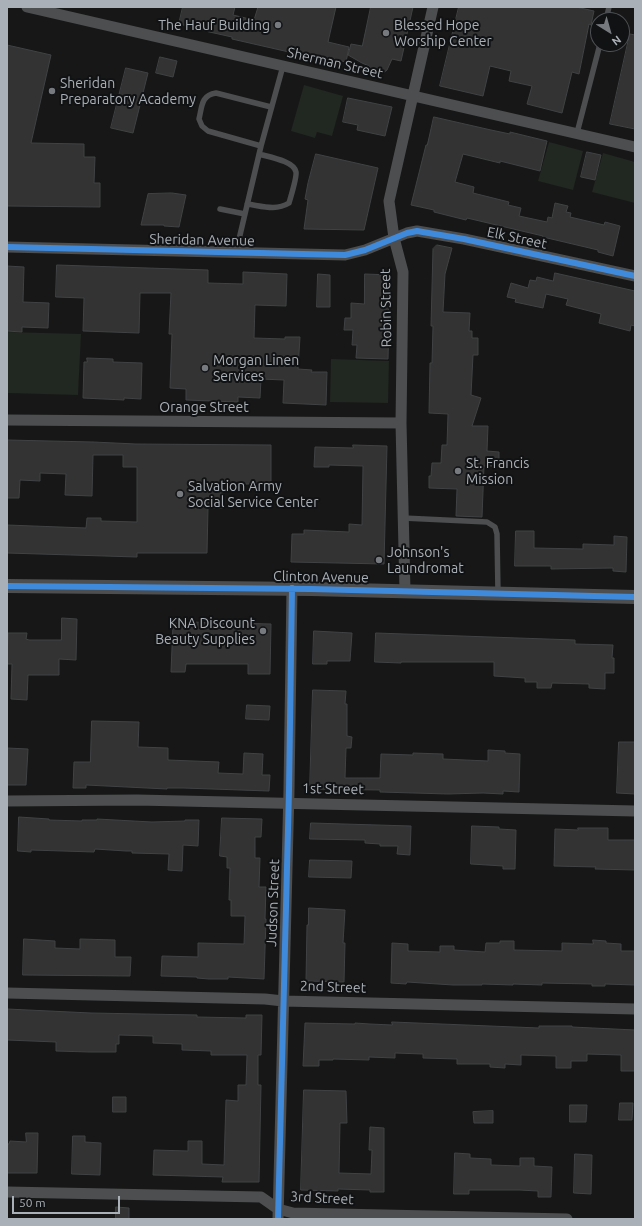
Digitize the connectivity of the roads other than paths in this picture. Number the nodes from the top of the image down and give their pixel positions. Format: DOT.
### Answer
graph roads {
  1 [pos="27,7"];
  2 [pos="433,7"];
  3 [pos="598,52"];
  4 [pos="283,66"];
  5 [pos="412,96"];
  6 [pos="271,108"];
  7 [pos="577,134"];
  8 [pos="261,146"];
  9 [pos="635,147"];
  10 [pos="260,154"];
  11 [pos="247,204"];
  12 [pos="220,209"];
  13 [pos="245,214"];
  14 [pos="394,238"];
  15 [pos="7,247"];
  16 [pos="236,252"];
  17 [pos="635,276"];
  18 [pos="7,420"];
  19 [pos="401,423"];
  20 [pos="403,518"];
  21 [pos="7,586"];
  22 [pos="292,588"];
  23 [pos="405,591"];
  24 [pos="498,594"];
  25 [pos="635,597"];
  26 [pos="7,801"];
  27 [pos="288,803"];
  28 [pos="635,811"];
  29 [pos="7,993"];
  30 [pos="283,1001"];
  31 [pos="635,1009"];
  32 [pos="7,1192"];
  33 [pos="278,1214"];
  34 [pos="567,1219"];
  1 -- 4 [label="street, Sherman Street"];
  2 -- 5 [label="street, Robin Street"];
  3 -- 7 [label="lane"];
  4 -- 5 [label="street, Sherman Street"];
  4 -- 6 [label="lane"];
  5 -- 7 [label="street, Sherman Street"];
  5 -- 14 [label="street, Robin Street"];
  6 -- 8 [label="lane"];
  6 -- 8 [label="lane"];
  7 -- 9 [label="street, Sherman Street"];
  8 -- 10 [label="lane"];
  10 -- 11 [label="lane"];
  10 -- 11 [label="lane"];
  11 -- 13 [label="lane"];
  12 -- 13 [label="lane"];
  13 -- 16 [label="lane"];
  14 -- 16 [label="street, Sheridan Avenue"];
  14 -- 17 [label="street, Elk Street"];
  14 -- 19 [label="street, Robin Street"];
  15 -- 16 [label="street, Sheridan Avenue"];
  18 -- 19 [label="street, Orange Street"];
  19 -- 20 [label="street, Robin Street"];
  20 -- 23 [label="street, Robin Street"];
  20 -- 24 [label="lane"];
  21 -- 22 [label="street, Clinton Avenue"];
  22 -- 23 [label="street, Clinton Avenue"];
  22 -- 27 [label="street, Judson Street"];
  23 -- 24 [label="street, Clinton Avenue"];
  24 -- 25 [label="street, Clinton Avenue"];
  26 -- 27 [label="street, 1st Street"];
  27 -- 28 [label="street, 1st Street"];
  27 -- 30 [label="street, Judson Street"];
  29 -- 30 [label="street, 2nd Street"];
  30 -- 31 [label="street, 2nd Street"];
  30 -- 33 [label="street, Judson Street"];
  32 -- 33 [label="street, 3rd Street"];
  33 -- 34 [label="street, 3rd Street"];
}
